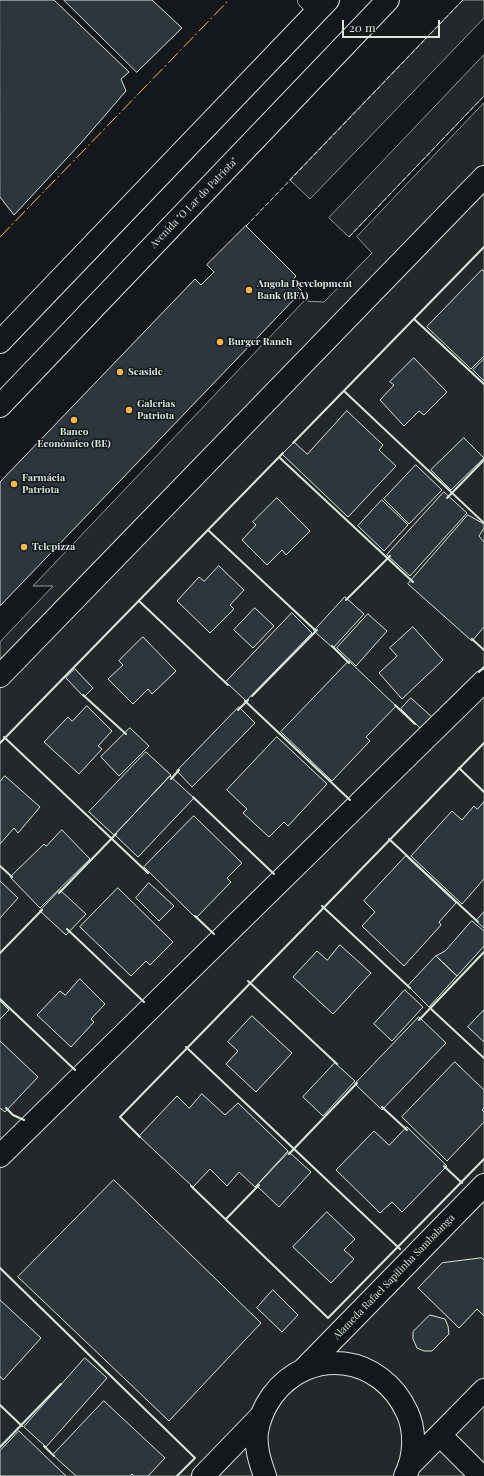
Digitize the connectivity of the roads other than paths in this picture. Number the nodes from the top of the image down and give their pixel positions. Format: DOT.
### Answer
graph roads {
  1 [pos="388,0"];
  2 [pos="317,4"];
  3 [pos="484,177"];
  4 [pos="0,342"];
  5 [pos="0,406"];
  6 [pos="0,676"];
  7 [pos="484,681"];
  8 [pos="4,1144"];
  9 [pos="484,1185"];
  10 [pos="304,1369"];
  11 [pos="484,1390"];
  12 [pos="262,1416"];
  13 [pos="440,1435"];
  14 [pos="407,1471"];
  15 [pos="203,1476"];
  16 [pos="265,1476"];
  17 [pos="481,1476"];
  1 -- 5 [label="street, Avenida \"O Lar do Patriota\""];
  2 -- 4 [label="street"];
  3 -- 6 [label="street"];
  7 -- 8 [label="street"];
  9 -- 10 [label="street, Alameda Rafael Sapilinha Sambalanga"];
  10 -- 12 [label="street, Alameda Rafael Sapilinha Sambalanga"];
  10 -- 14 [label="street, Alameda Rafael Sapilinha Sambalanga"];
  11 -- 13 [label="street, Alameda Rafael Sapilinha Sambalanga"];
  12 -- 15 [label="street, Alameda Rafael Sapilinha Sambalanga"];
  12 -- 16 [label="street, Alameda Rafael Sapilinha Sambalanga"];
  13 -- 14 [label="street, Alameda Rafael Sapilinha Sambalanga"];
  13 -- 17 [label="street"];
}
